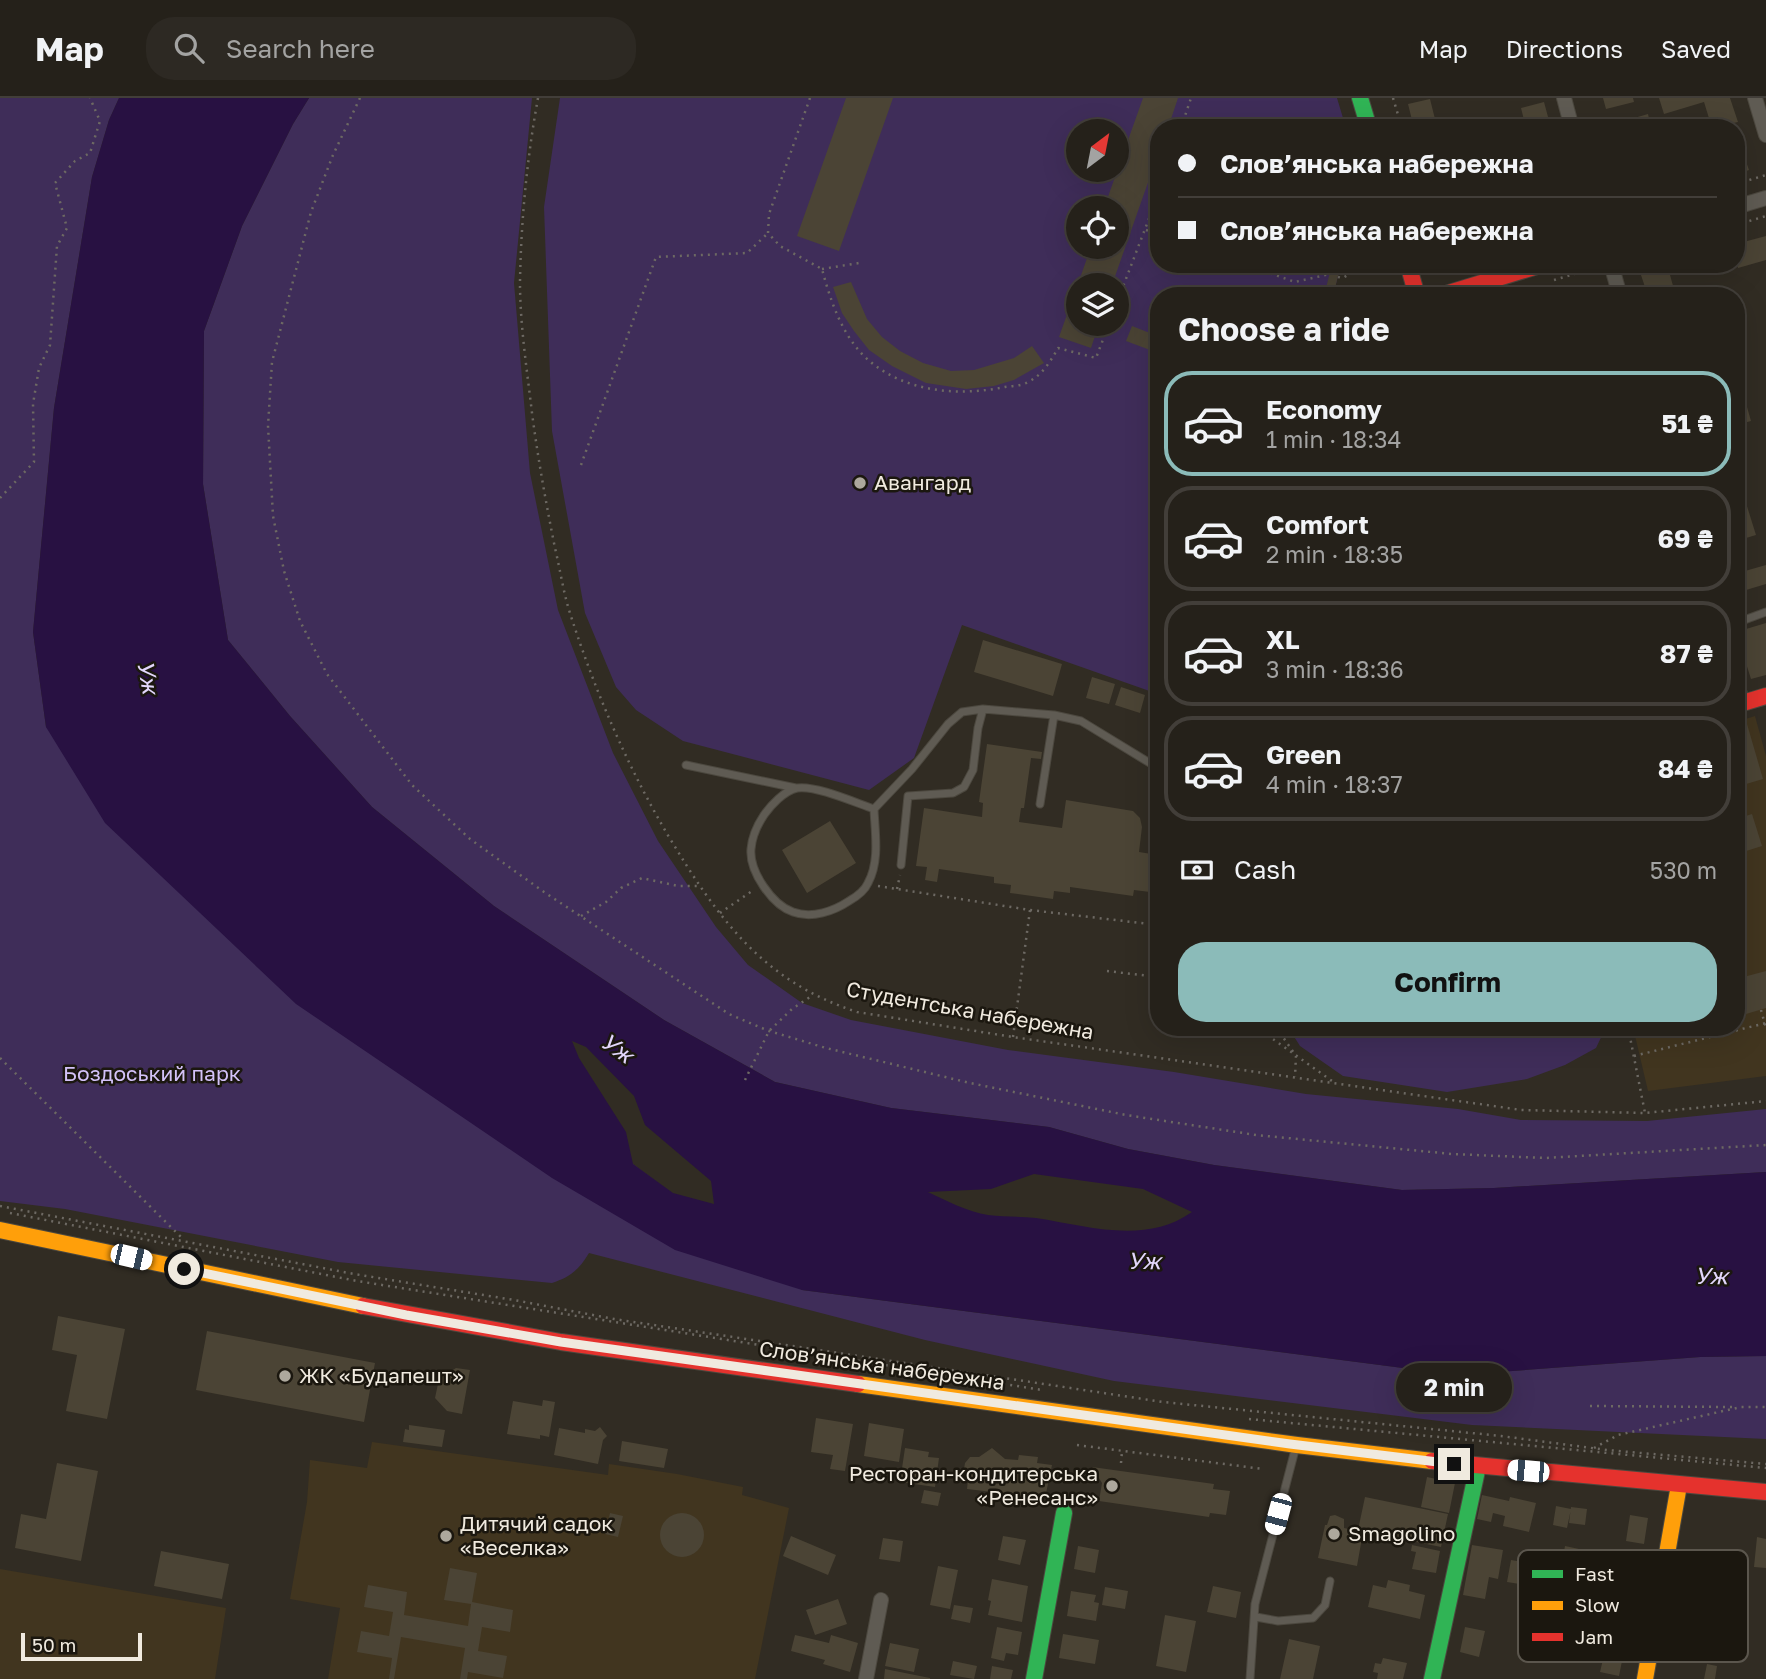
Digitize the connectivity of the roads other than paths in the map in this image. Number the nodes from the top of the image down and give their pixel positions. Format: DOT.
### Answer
graph roads {
  1 [pos="1360,98"];
  2 [pos="1564,98"];
  3 [pos="1755,98"];
  4 [pos="1366,119"];
  5 [pos="1570,119"];
  6 [pos="1766,135"];
  7 [pos="1766,198"];
  8 [pos="1745,204"];
  9 [pos="1514,273"];
  10 [pos="1469,287"];
  11 [pos="1766,612"];
  12 [pos="1745,620"];
  13 [pos="1766,696"];
  14 [pos="1745,702"];
  15 [pos="983,709"];
  16 [pos="1054,715"];
  17 [pos="1150,763"];
  18 [pos="686,765"];
  19 [pos="797,788"];
  20 [pos="1040,804"];
  21 [pos="874,809"];
  22 [pos="901,865"];
  23 [pos="0,1230"];
  24 [pos="1297,1445"];
  25 [pos="1478,1466"];
  26 [pos="1679,1485"];
  27 [pos="1766,1492"];
  28 [pos="1064,1513"];
  29 [pos="1668,1550"];
  30 [pos="1330,1581"];
  31 [pos="881,1600"];
  32 [pos="1256,1617"];
  33 [pos="866,1679"];
  34 [pos="1034,1679"];
  35 [pos="1250,1679"];
  36 [pos="1432,1679"];
  1 -- 4 [label="street"];
  2 -- 5 [label="street"];
  3 -- 6 [label="street"];
  7 -- 8 [label="street"];
  9 -- 10 [label="street"];
  11 -- 12 [label="lane"];
  13 -- 14 [label="street"];
  15 -- 16 [label="lane"];
  15 -- 21 [label="lane"];
  15 -- 22 [label="lane"];
  16 -- 17 [label="lane"];
  16 -- 20 [label="lane"];
  18 -- 19 [label="lane"];
  19 -- 21 [label="lane"];
  19 -- 21 [label="lane"];
  23 -- 24 [label="street, Словʼянська набережна"];
  24 -- 25 [label="street, Словʼянська набережна"];
  24 -- 32 [label="lane"];
  25 -- 26 [label="street, Словʼянська набережна"];
  25 -- 36 [label="street"];
  26 -- 27 [label="street, Словʼянська набережна"];
  26 -- 29 [label="street"];
  28 -- 34 [label="street"];
  30 -- 32 [label="lane"];
  31 -- 33 [label="street"];
  32 -- 35 [label="lane"];
}
